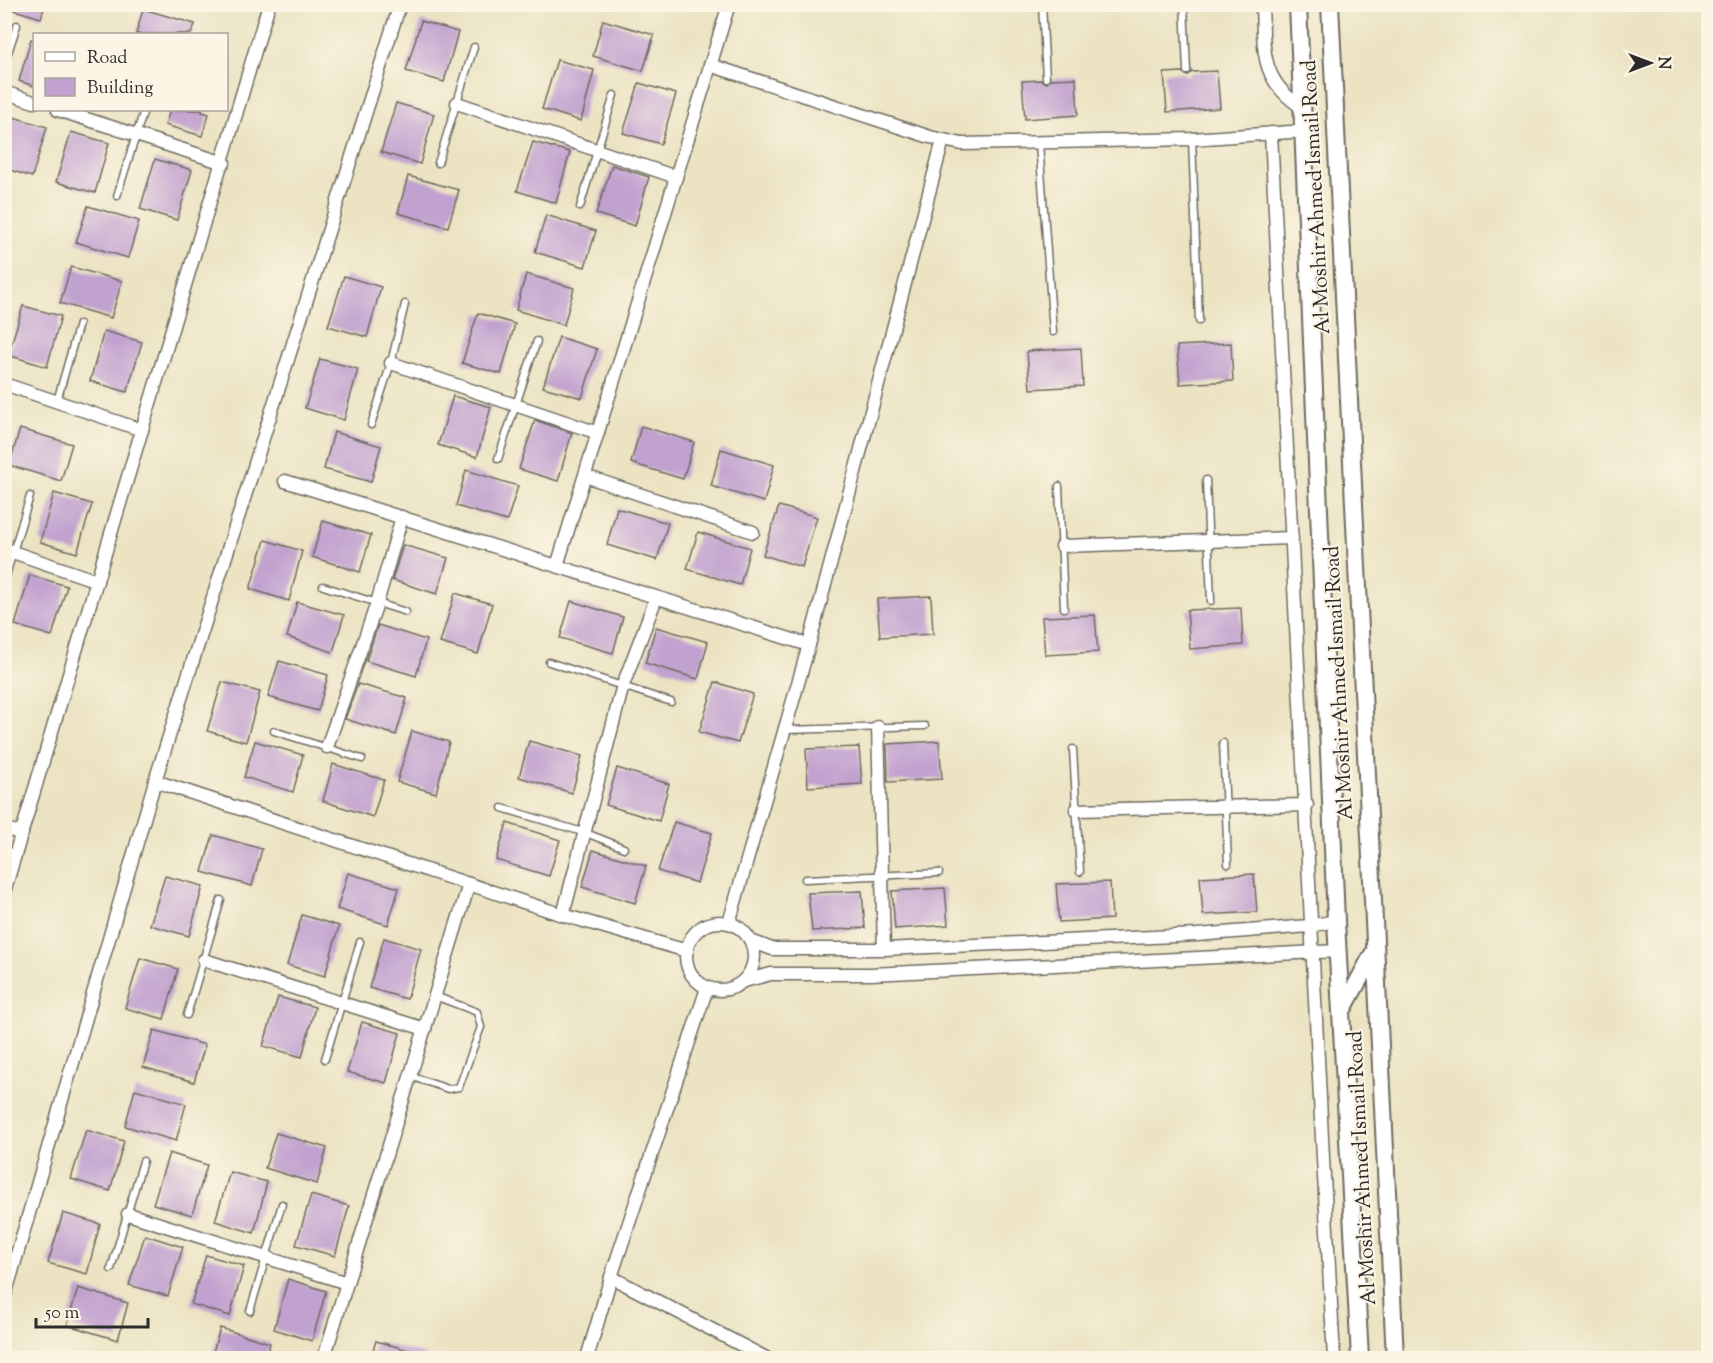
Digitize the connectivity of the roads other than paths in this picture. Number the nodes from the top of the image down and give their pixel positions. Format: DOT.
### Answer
graph roads {
  1 [pos="269,4"];
  2 [pos="400,4"];
  3 [pos="729,4"];
  4 [pos="1042,4"];
  5 [pos="1184,4"];
  6 [pos="1262,4"];
  7 [pos="1298,4"];
  8 [pos="1330,4"];
  9 [pos="17,25"];
  10 [pos="474,46"];
  11 [pos="4,65"];
  12 [pos="710,65"];
  13 [pos="1187,71"];
  14 [pos="1046,78"];
  15 [pos="4,92"];
  16 [pos="614,95"];
  17 [pos="33,102"];
  18 [pos="457,103"];
  19 [pos="1303,108"];
  20 [pos="61,111"];
  21 [pos="144,111"];
  22 [pos="1304,132"];
  23 [pos="1271,133"];
  24 [pos="136,135"];
  25 [pos="1192,139"];
  26 [pos="943,140"];
  27 [pos="1039,143"];
  28 [pos="597,150"];
  29 [pos="224,163"];
  30 [pos="438,163"];
  31 [pos="676,177"];
  32 [pos="117,196"];
  33 [pos="580,207"];
  34 [pos="405,304"];
  35 [pos="1199,321"];
  36 [pos="80,324"];
  37 [pos="1053,332"];
  38 [pos="537,341"];
  39 [pos="391,363"];
  40 [pos="4,384"];
  41 [pos="57,401"];
  42 [pos="516,405"];
  43 [pos="371,425"];
  44 [pos="142,430"];
  45 [pos="598,433"];
  46 [pos="498,459"];
  47 [pos="585,476"];
  48 [pos="1206,480"];
  49 [pos="285,481"];
  50 [pos="1059,486"];
  51 [pos="30,495"];
  52 [pos="402,517"];
  53 [pos="753,532"];
  54 [pos="1292,538"];
  55 [pos="1209,541"];
  56 [pos="1062,546"];
  57 [pos="9,550"];
  58 [pos="557,566"];
  59 [pos="97,581"];
  60 [pos="4,582"];
  61 [pos="323,586"];
  62 [pos="656,598"];
  63 [pos="1211,601"];
  64 [pos="377,603"];
  65 [pos="1064,608"];
  66 [pos="406,612"];
  67 [pos="809,645"];
  68 [pos="549,662"];
  69 [pos="623,685"];
  70 [pos="671,702"];
  71 [pos="925,726"];
  72 [pos="878,727"];
  73 [pos="785,730"];
  74 [pos="274,731"];
  75 [pos="1223,743"];
  76 [pos="327,747"];
  77 [pos="1073,749"];
  78 [pos="362,759"];
  79 [pos="155,781"];
  80 [pos="1225,805"];
  81 [pos="1307,805"];
  82 [pos="502,808"];
  83 [pos="1076,810"];
  84 [pos="4,828"];
  85 [pos="586,833"];
  86 [pos="22,834"];
  87 [pos="624,848"];
  88 [pos="1228,864"];
  89 [pos="1080,872"];
  90 [pos="939,873"];
  91 [pos="882,876"];
  92 [pos="805,879"];
  93 [pos="469,884"];
  94 [pos="4,892"];
  95 [pos="221,900"];
  96 [pos="563,915"];
  97 [pos="1336,921"];
  98 [pos="729,923"];
  99 [pos="1309,927"];
  100 [pos="751,941"];
  101 [pos="360,942"];
  102 [pos="884,949"];
  103 [pos="687,951"];
  104 [pos="1338,951"];
  105 [pos="1375,951"];
  106 [pos="1311,954"];
  107 [pos="204,960"];
  108 [pos="744,981"];
  109 [pos="707,988"];
  110 [pos="435,996"];
  111 [pos="342,1004"];
  112 [pos="1341,1013"];
  113 [pos="187,1015"];
  114 [pos="425,1029"];
  115 [pos="325,1059"];
  116 [pos="410,1076"];
  117 [pos="143,1161"];
  118 [pos="282,1204"];
  119 [pos="128,1214"];
  120 [pos="266,1257"];
  121 [pos="111,1269"];
  122 [pos="611,1277"];
  123 [pos="347,1283"];
  124 [pos="4,1299"];
  125 [pos="250,1311"];
  126 [pos="324,1359"];
  127 [pos="587,1359"];
  128 [pos="766,1359"];
  129 [pos="1334,1359"];
  130 [pos="1360,1359"];
  131 [pos="1395,1359"];
  1 -- 29 [label="street"];
  2 -- 79 [label="street"];
  3 -- 12 [label="street"];
  4 -- 14 [label="lane"];
  5 -- 13 [label="lane"];
  6 -- 19 [label="street"];
  7 -- 19 [label="street, Al Moshir Ahmed Ismail Road"];
  8 -- 105 [label="street, Al Moshir Ahmed Ismail Road"];
  9 -- 11 [label="lane"];
  10 -- 18 [label="lane"];
  12 -- 26 [label="street"];
  12 -- 31 [label="street"];
  15 -- 17 [label="street"];
  16 -- 28 [label="lane"];
  18 -- 28 [label="street"];
  18 -- 30 [label="lane"];
  19 -- 22 [label="street, Al Moshir Ahmed Ismail Road"];
  20 -- 24 [label="street"];
  21 -- 24 [label="lane"];
  22 -- 23 [label="street"];
  22 -- 97 [label="street, Al Moshir Ahmed Ismail Road"];
  23 -- 25 [label="street"];
  23 -- 54 [label="street"];
  24 -- 29 [label="street"];
  24 -- 32 [label="lane"];
  25 -- 27 [label="street"];
  25 -- 35 [label="lane"];
  26 -- 27 [label="street"];
  26 -- 67 [label="street"];
  27 -- 37 [label="lane"];
  28 -- 31 [label="street"];
  28 -- 33 [label="lane"];
  29 -- 44 [label="street"];
  31 -- 45 [label="street"];
  34 -- 39 [label="lane"];
  36 -- 41 [label="lane"];
  38 -- 42 [label="lane"];
  39 -- 42 [label="street"];
  39 -- 43 [label="lane"];
  40 -- 41 [label="street"];
  41 -- 44 [label="street"];
  42 -- 45 [label="street"];
  42 -- 46 [label="lane"];
  44 -- 59 [label="street"];
  45 -- 47 [label="street"];
  47 -- 53 [label="street"];
  47 -- 58 [label="street"];
  48 -- 55 [label="lane"];
  49 -- 52 [label="street"];
  50 -- 56 [label="lane"];
  51 -- 57 [label="lane"];
  52 -- 58 [label="street"];
  52 -- 64 [label="street"];
  54 -- 55 [label="street"];
  54 -- 81 [label="street"];
  55 -- 56 [label="street"];
  55 -- 63 [label="lane"];
  56 -- 65 [label="lane"];
  57 -- 59 [label="street"];
  57 -- 60 [label="lane"];
  58 -- 62 [label="street"];
  59 -- 86 [label="street"];
  61 -- 64 [label="lane"];
  62 -- 67 [label="street"];
  62 -- 69 [label="street"];
  64 -- 66 [label="lane"];
  64 -- 76 [label="street"];
  67 -- 73 [label="street"];
  68 -- 69 [label="lane"];
  69 -- 70 [label="lane"];
  69 -- 85 [label="street"];
  71 -- 72 [label="lane"];
  72 -- 73 [label="lane"];
  72 -- 91 [label="street"];
  73 -- 98 [label="street"];
  74 -- 76 [label="lane"];
  75 -- 80 [label="lane"];
  76 -- 78 [label="lane"];
  77 -- 83 [label="lane"];
  79 -- 93 [label="street"];
  79 -- 124 [label="street"];
  80 -- 81 [label="street"];
  80 -- 83 [label="street"];
  80 -- 88 [label="lane"];
  81 -- 99 [label="street"];
  82 -- 85 [label="lane"];
  83 -- 89 [label="lane"];
  84 -- 86 [label="street"];
  85 -- 87 [label="lane"];
  85 -- 96 [label="street"];
  86 -- 94 [label="street"];
  90 -- 91 [label="lane"];
  91 -- 92 [label="lane"];
  91 -- 102 [label="street"];
  93 -- 96 [label="street"];
  93 -- 110 [label="street"];
  95 -- 107 [label="lane"];
  96 -- 103 [label="street"];
  97 -- 99 [label="street"];
  97 -- 104 [label="street, Al Moshir Ahmed Ismail Road"];
  98 -- 100 [label="street"];
  98 -- 103 [label="street"];
  99 -- 102 [label="street"];
  99 -- 106 [label="street"];
  100 -- 102 [label="street"];
  100 -- 108 [label="street"];
  101 -- 111 [label="lane"];
  103 -- 109 [label="street"];
  104 -- 106 [label="street"];
  104 -- 112 [label="street, Al Moshir Ahmed Ismail Road"];
  105 -- 112 [label="street"];
  105 -- 131 [label="street, Al Moshir Ahmed Ismail Road"];
  106 -- 108 [label="street"];
  106 -- 129 [label="street"];
  107 -- 111 [label="street"];
  107 -- 113 [label="lane"];
  108 -- 109 [label="street"];
  109 -- 122 [label="street"];
  110 -- 114 [label="street"];
  110 -- 116 [label="lane"];
  111 -- 114 [label="street"];
  111 -- 115 [label="lane"];
  112 -- 130 [label="street, Al Moshir Ahmed Ismail Road"];
  114 -- 116 [label="street"];
  116 -- 123 [label="street"];
  117 -- 119 [label="lane"];
  118 -- 120 [label="lane"];
  119 -- 120 [label="street"];
  119 -- 121 [label="lane"];
  120 -- 123 [label="street"];
  120 -- 125 [label="lane"];
  122 -- 127 [label="street"];
  122 -- 128 [label="street"];
  123 -- 126 [label="street"];
}
